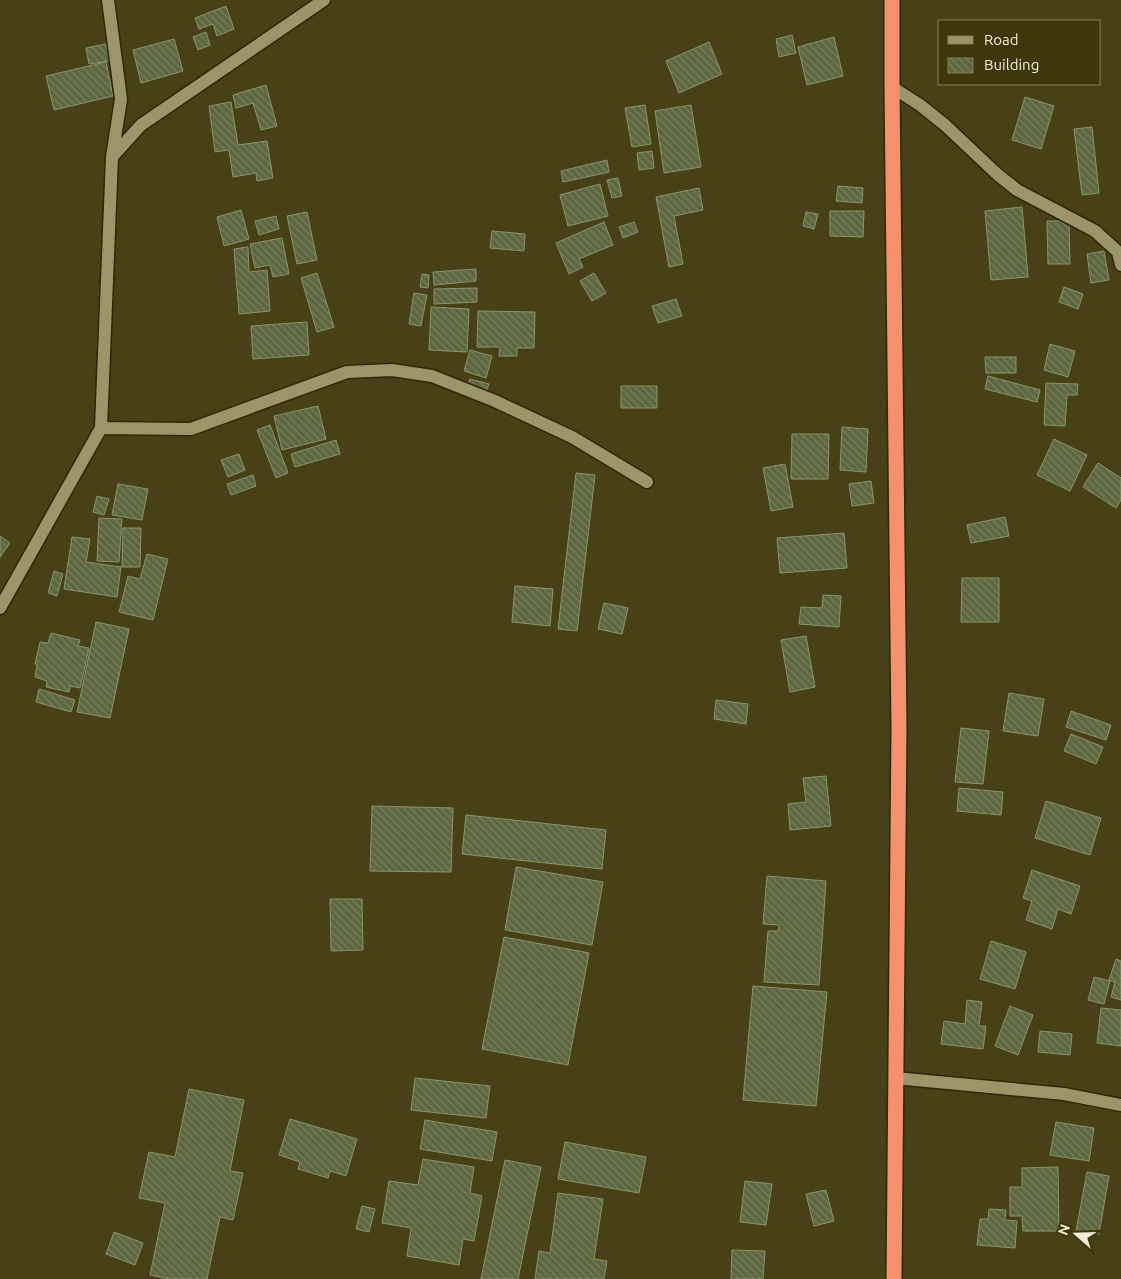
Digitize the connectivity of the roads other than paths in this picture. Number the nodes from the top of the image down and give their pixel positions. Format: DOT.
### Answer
graph roads {
  1 [pos="108,0"];
  2 [pos="324,0"];
  3 [pos="892,0"];
  4 [pos="892,87"];
  5 [pos="112,157"];
  6 [pos="1121,264"];
  7 [pos="101,428"];
  8 [pos="647,482"];
  9 [pos="0,608"];
  10 [pos="896,1078"];
  11 [pos="1121,1105"];
  12 [pos="894,1279"];
  1 -- 5 [label="street"];
  2 -- 5 [label="street"];
  3 -- 4 [label="highway"];
  4 -- 6 [label="street"];
  4 -- 10 [label="highway"];
  5 -- 7 [label="street"];
  7 -- 8 [label="street"];
  7 -- 9 [label="street"];
  10 -- 11 [label="street"];
  10 -- 12 [label="highway"];
}
